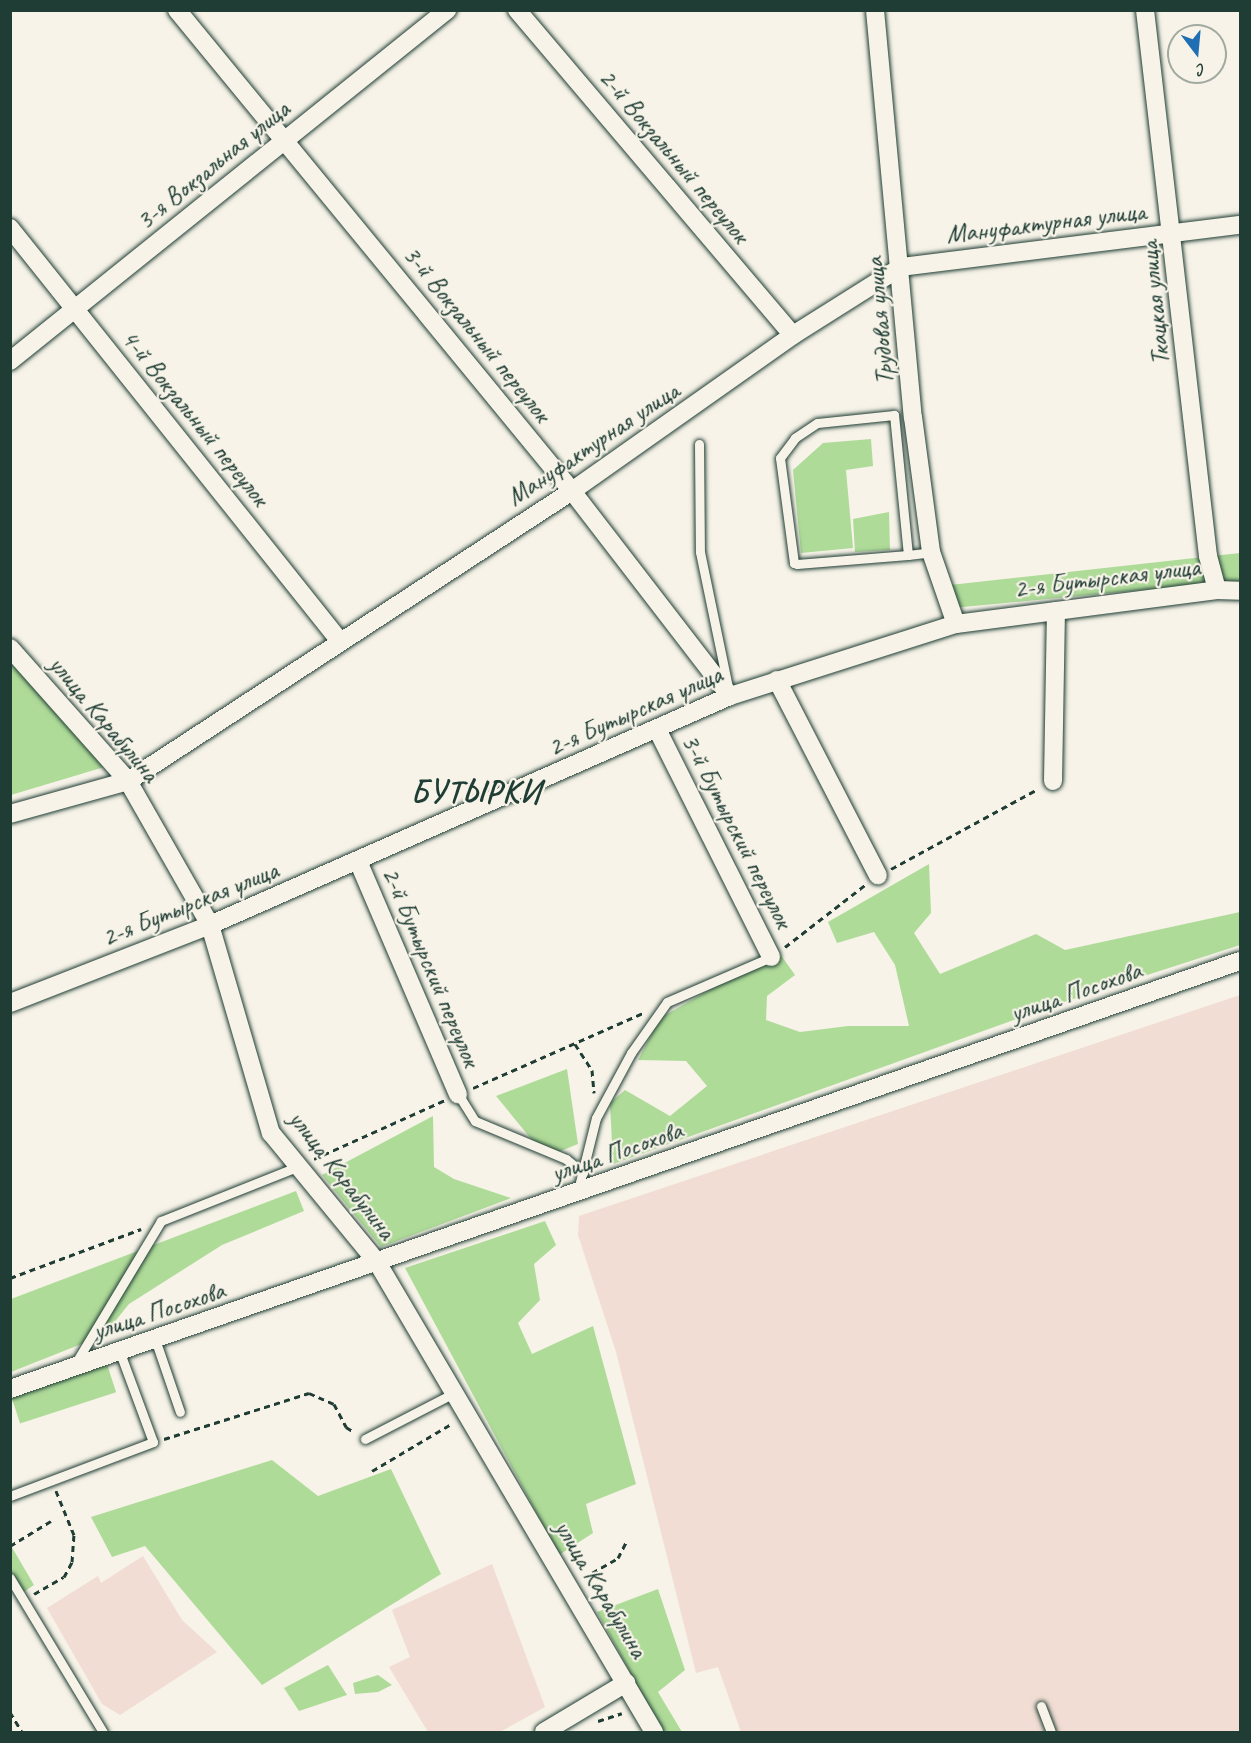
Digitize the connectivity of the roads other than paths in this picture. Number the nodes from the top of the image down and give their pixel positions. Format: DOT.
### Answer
graph roads {
  1 [pos="177,10"];
  2 [pos="447,10"];
  3 [pos="517,10"];
  4 [pos="875,10"];
  5 [pos="1145,10"];
  6 [pos="286,140"];
  7 [pos="1240,225"];
  8 [pos="10,228"];
  9 [pos="1172,232"];
  10 [pos="901,267"];
  11 [pos="75,309"];
  12 [pos="793,335"];
  13 [pos="10,361"];
  14 [pos="699,444"];
  15 [pos="572,491"];
  16 [pos="931,552"];
  17 [pos="908,555"];
  18 [pos="1217,590"];
  19 [pos="1240,591"];
  20 [pos="1056,611"];
  21 [pos="956,624"];
  22 [pos="339,640"];
  23 [pos="10,648"];
  24 [pos="777,680"];
  25 [pos="730,696"];
  26 [pos="657,729"];
  27 [pos="128,781"];
  28 [pos="1053,781"];
  29 [pos="10,814"];
  30 [pos="358,861"];
  31 [pos="878,876"];
  32 [pos="210,925"];
  33 [pos="771,957"];
  34 [pos="1240,961"];
  35 [pos="10,1003"];
  36 [pos="458,1094"];
  37 [pos="299,1166"];
  38 [pos="583,1173"];
  39 [pos="578,1192"];
  40 [pos="377,1262"];
  41 [pos="155,1339"];
  42 [pos="119,1350"];
  43 [pos="74,1366"];
  44 [pos="10,1389"];
  45 [pos="454,1393"];
  46 [pos="180,1413"];
  47 [pos="365,1439"];
  48 [pos="10,1496"];
  49 [pos="10,1578"];
  50 [pos="627,1683"];
  51 [pos="1041,1706"];
  52 [pos="103,1732"];
  53 [pos="544,1732"];
  54 [pos="654,1732"];
  55 [pos="1051,1732"];
  1 -- 6 [label="street, 3-й Вокзальный переулок"];
  2 -- 6 [label="street, 3-я Вокзальная улица"];
  3 -- 12 [label="street, 2-й Вокзальный переулок"];
  4 -- 10 [label="street, Трудовая улица"];
  5 -- 9 [label="street, Ткацкая улица"];
  6 -- 11 [label="street, 3-я Вокзальная улица"];
  6 -- 15 [label="street, 3-й Вокзальный переулок"];
  7 -- 9 [label="street, Мануфактурная улица"];
  8 -- 11 [label="street, 4-й Вокзальный переулок"];
  9 -- 10 [label="street, Мануфактурная улица"];
  9 -- 18 [label="street, Ткацкая улица"];
  10 -- 12 [label="street, Мануфактурная улица"];
  10 -- 16 [label="street, Трудовая улица"];
  11 -- 13 [label="street, 3-я Вокзальная улица"];
  11 -- 22 [label="street, 4-й Вокзальный переулок"];
  12 -- 15 [label="street, Мануфактурная улица"];
  14 -- 25 [label="lane"];
  15 -- 22 [label="street, Мануфактурная улица"];
  15 -- 25 [label="street, 3-й Вокзальный переулок"];
  16 -- 17 [label="lane"];
  16 -- 21 [label="street, Трудовая улица"];
  17 -- 17 [label="lane"];
  18 -- 19 [label="street, 2-я Бутырская улица"];
  18 -- 20 [label="street, 2-я Бутырская улица"];
  20 -- 21 [label="street, 2-я Бутырская улица"];
  20 -- 28 [label="street"];
  21 -- 24 [label="street, 2-я Бутырская улица"];
  22 -- 27 [label="street, Мануфактурная улица"];
  23 -- 27 [label="street, улица Карабулина"];
  24 -- 25 [label="street, 2-я Бутырская улица"];
  24 -- 31 [label="street"];
  25 -- 26 [label="street, 2-я Бутырская улица"];
  26 -- 30 [label="street, 2-я Бутырская улица"];
  26 -- 33 [label="street, 3-й Бутырский переулок"];
  27 -- 29 [label="street, Мануфактурная улица"];
  27 -- 32 [label="street, улица Карабулина"];
  30 -- 32 [label="street, 2-я Бутырская улица"];
  30 -- 36 [label="street, 2-й Бутырский переулок"];
  32 -- 35 [label="street, 2-я Бутырская улица"];
  32 -- 37 [label="street, улица Карабулина"];
  33 -- 38 [label="lane"];
  34 -- 39 [label="street, улица Посохова"];
  36 -- 38 [label="lane"];
  37 -- 40 [label="street, улица Карабулина"];
  37 -- 43 [label="lane"];
  38 -- 39 [label="lane"];
  39 -- 40 [label="street, улица Посохова"];
  40 -- 41 [label="street, улица Посохова"];
  40 -- 45 [label="street, улица Карабулина"];
  41 -- 42 [label="street, улица Посохова"];
  41 -- 46 [label="lane"];
  42 -- 43 [label="street, улица Посохова"];
  42 -- 48 [label="lane"];
  43 -- 44 [label="street, улица Посохова"];
  45 -- 47 [label="lane"];
  45 -- 50 [label="street, улица Карабулина"];
  49 -- 52 [label="lane"];
  50 -- 53 [label="street"];
  50 -- 54 [label="street, улица Карабулина"];
  51 -- 55 [label="lane"];
}
